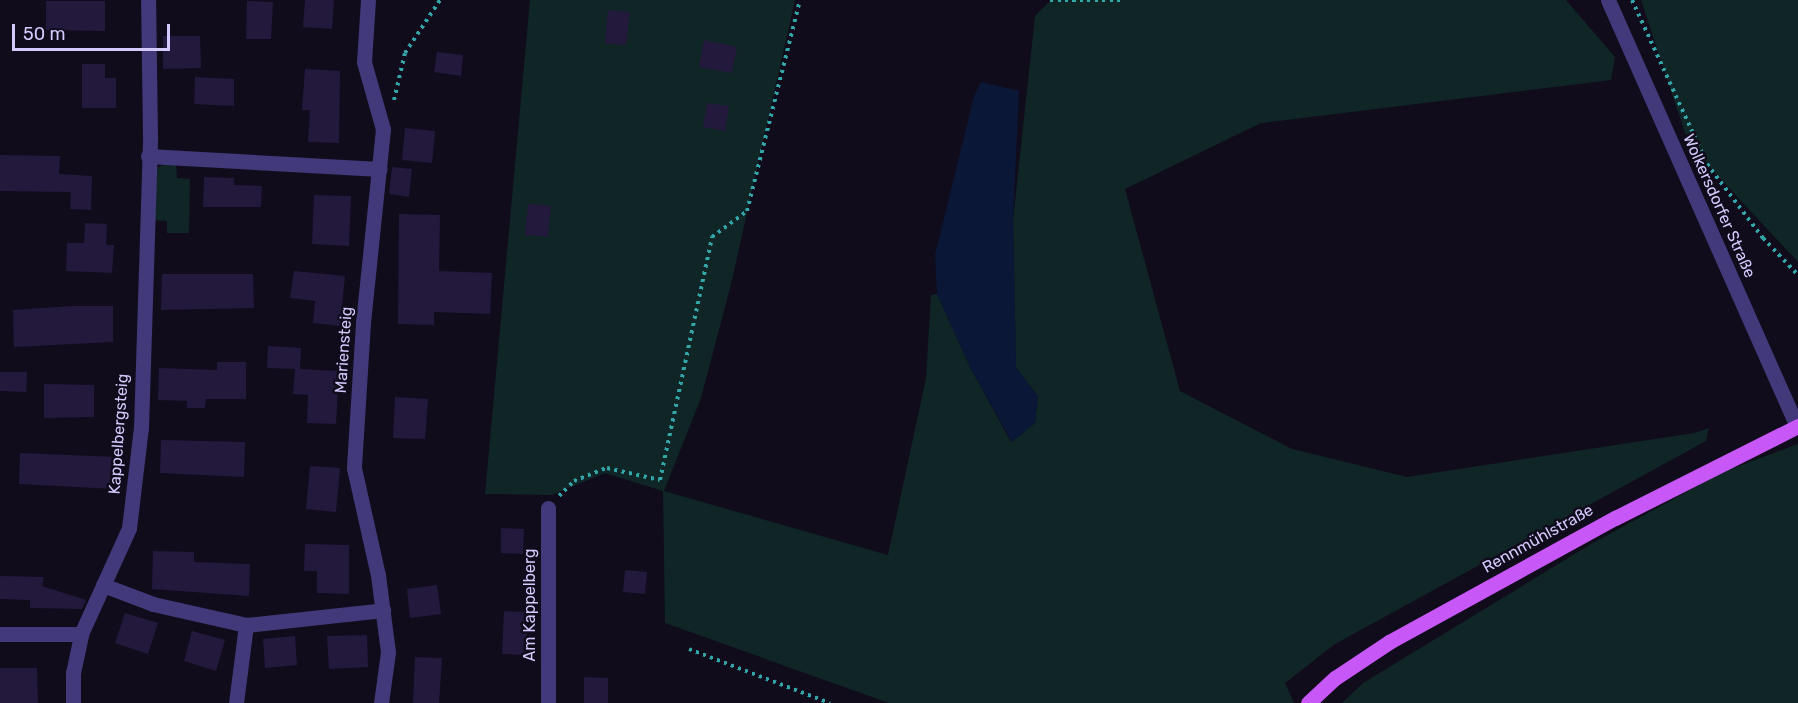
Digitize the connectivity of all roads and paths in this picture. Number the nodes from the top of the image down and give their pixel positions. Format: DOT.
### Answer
graph roads {
  1 [pos="148,0"];
  2 [pos="368,0"];
  3 [pos="440,0"];
  4 [pos="800,0"];
  5 [pos="1050,0"];
  6 [pos="1125,0"];
  7 [pos="1608,0"];
  8 [pos="1632,0"];
  9 [pos="383,129"];
  10 [pos="148,156"];
  11 [pos="380,169"];
  12 [pos="1798,275"];
  13 [pos="1797,427"];
  14 [pos="548,508"];
  15 [pos="103,585"];
  16 [pos="382,610"];
  17 [pos="246,625"];
  18 [pos="0,634"];
  19 [pos="81,634"];
  20 [pos="689,649"];
  21 [pos="73,703"];
  22 [pos="236,703"];
  23 [pos="381,703"];
  24 [pos="548,703"];
  25 [pos="830,703"];
  26 [pos="1308,703"];
  1 -- 10 [label="street, Kappelbergsteig"];
  2 -- 9 [label="street, Mariensteig"];
  3 -- 9 [label="path"];
  4 -- 14 [label="path"];
  5 -- 6 [label="path"];
  7 -- 13 [label="street, Wolkersdorfer Straße"];
  8 -- 12 [label="path"];
  9 -- 11 [label="street, Mariensteig"];
  10 -- 11 [label="street"];
  10 -- 15 [label="street, Kappelbergsteig"];
  11 -- 16 [label="street, Mariensteig"];
  13 -- 26 [label="main road, Rennmühlstraße"];
  14 -- 24 [label="street, Am Kappelberg"];
  15 -- 17 [label="street"];
  15 -- 19 [label="street, Kappelbergsteig"];
  16 -- 17 [label="street"];
  16 -- 23 [label="street, Mariensteig"];
  17 -- 22 [label="street"];
  18 -- 19 [label="street"];
  19 -- 21 [label="street, Kappelbergsteig"];
  20 -- 25 [label="path"];
}
